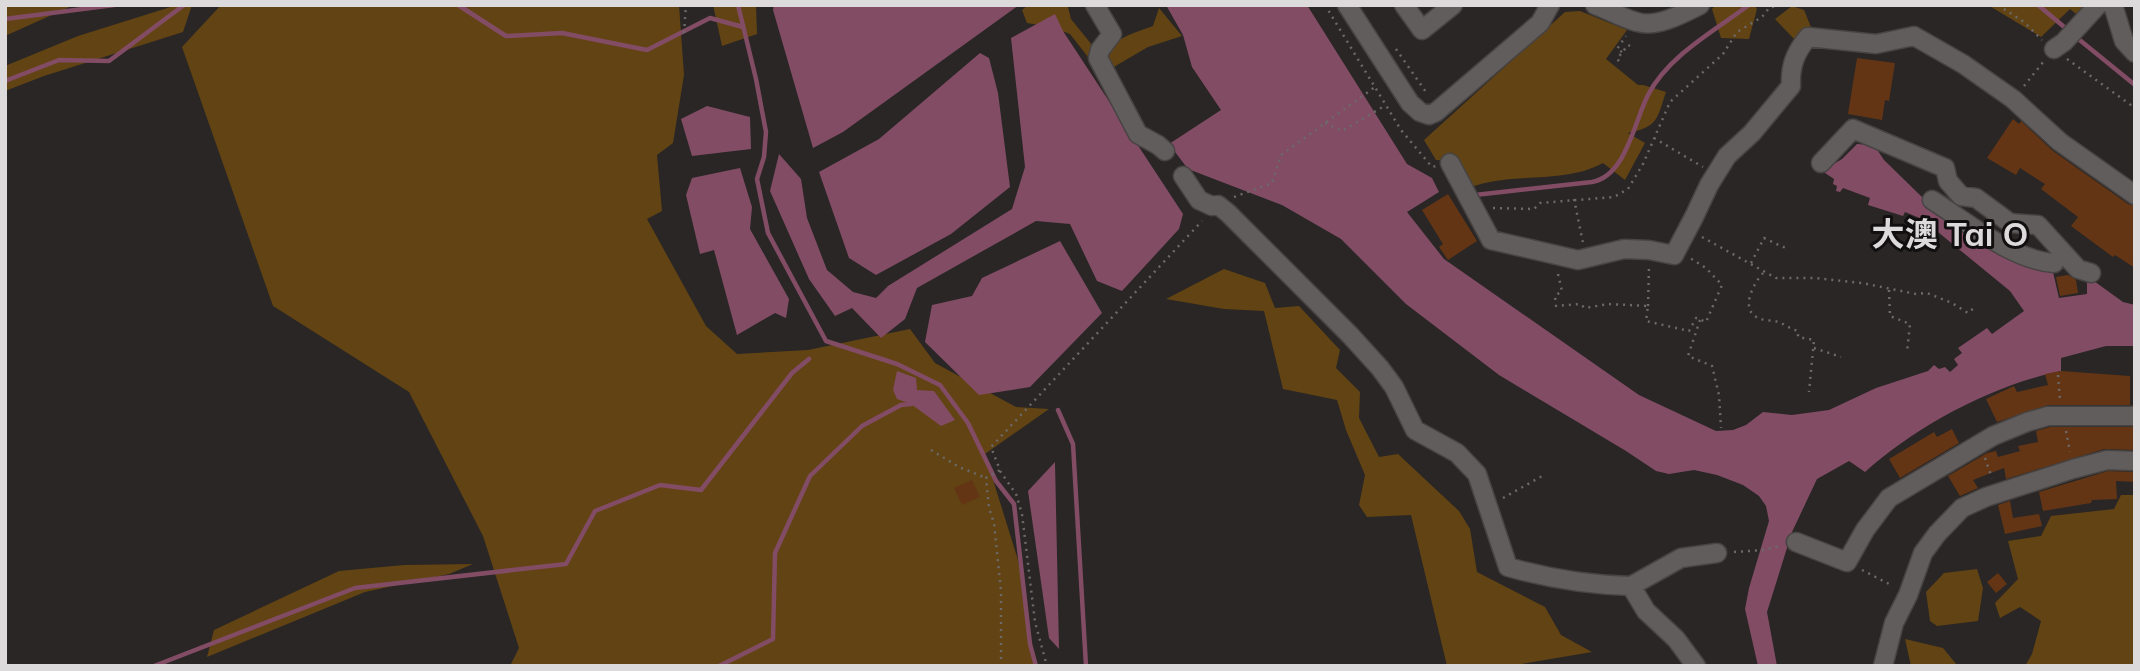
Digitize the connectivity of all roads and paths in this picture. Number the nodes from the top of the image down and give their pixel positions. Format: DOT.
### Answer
graph roads {
  1 [pos="686,5"];
  2 [pos="1095,5"];
  3 [pos="1325,5"];
  4 [pos="1347,5"];
  5 [pos="1404,5"];
  6 [pos="1453,5"];
  7 [pos="1550,5"];
  8 [pos="1595,5"];
  9 [pos="1700,5"];
  10 [pos="1779,5"];
  11 [pos="2098,5"];
  12 [pos="2113,5"];
  13 [pos="1636,22"];
  14 [pos="684,33"];
  15 [pos="2059,45"];
  16 [pos="1630,46"];
  17 [pos="1395,47"];
  18 [pos="1622,52"];
  19 [pos="2135,53"];
  20 [pos="1619,61"];
  21 [pos="1375,87"];
  22 [pos="2013,99"];
  23 [pos="1431,100"];
  24 [pos="1386,105"];
  25 [pos="1325,123"];
  26 [pos="1654,138"];
  27 [pos="1165,151"];
  28 [pos="1450,163"];
  29 [pos="1821,163"];
  30 [pos="1715,174"];
  31 [pos="1183,176"];
  32 [pos="2135,195"];
  33 [pos="1961,196"];
  34 [pos="1574,199"];
  35 [pos="1932,200"];
  36 [pos="1212,206"];
  37 [pos="1473,209"];
  38 [pos="1953,213"];
  39 [pos="2022,223"];
  40 [pos="1687,229"];
  41 [pos="1788,247"];
  42 [pos="2007,247"];
  43 [pos="1649,250"];
  44 [pos="1674,254"];
  45 [pos="1560,256"];
  46 [pos="1586,258"];
  47 [pos="2054,262"];
  48 [pos="1751,263"];
  49 [pos="1763,272"];
  50 [pos="2091,273"];
  51 [pos="1889,290"];
  52 [pos="1648,306"];
  53 [pos="1974,308"];
  54 [pos="1700,320"];
  55 [pos="1814,348"];
  56 [pos="1907,352"];
  57 [pos="1841,357"];
  58 [pos="1809,392"];
  59 [pos="2135,416"];
  60 [pos="1721,428"];
  61 [pos="1980,445"];
  62 [pos="931,450"];
  63 [pos="2135,461"];
  64 [pos="999,470"];
  65 [pos="1544,475"];
  66 [pos="986,478"];
  67 [pos="1996,493"];
  68 [pos="1488,506"];
  69 [pos="1796,542"];
  70 [pos="1717,554"];
  71 [pos="1847,562"];
  72 [pos="1631,586"];
  73 [pos="1908,595"];
  74 [pos="1001,666"];
  75 [pos="1046,666"];
  76 [pos="1696,666"];
  77 [pos="1884,666"];
  1 -- 14 [label="path"];
  2 -- 27 [label="street"];
  3 -- 21 [label="path"];
  4 -- 7 [label="street"];
  5 -- 6 [label="street"];
  8 -- 13 [label="street"];
  9 -- 13 [label="street"];
  10 -- 26 [label="path"];
  11 -- 15 [label="street"];
  12 -- 19 [label="street"];
  13 -- 18 [label="path"];
  15 -- 22 [label="path"];
  16 -- 18 [label="path"];
  17 -- 23 [label="path"];
  18 -- 20 [label="path"];
  21 -- 24 [label="path"];
  21 -- 25 [label="path"];
  22 -- 30 [label="street"];
  22 -- 32 [label="street"];
  24 -- 25 [label="path"];
  24 -- 28 [label="path"];
  25 -- 36 [label="path"];
  26 -- 30 [label="path"];
  26 -- 34 [label="path"];
  28 -- 37 [label="street"];
  29 -- 33 [label="street"];
  30 -- 40 [label="street"];
  31 -- 36 [label="street"];
  33 -- 38 [label="street"];
  33 -- 39 [label="street"];
  34 -- 37 [label="path"];
  34 -- 46 [label="path"];
  35 -- 38 [label="street"];
  36 -- 64 [label="path"];
  36 -- 68 [label="street"];
  37 -- 45 [label="street"];
  38 -- 42 [label="street"];
  39 -- 42 [label="street"];
  39 -- 50 [label="street"];
  40 -- 44 [label="street"];
  40 -- 48 [label="path"];
  41 -- 48 [label="path"];
  42 -- 47 [label="street"];
  43 -- 44 [label="street"];
  43 -- 46 [label="street"];
  43 -- 52 [label="path"];
  44 -- 54 [label="path"];
  45 -- 46 [label="street"];
  45 -- 52 [label="path"];
  48 -- 49 [label="path"];
  49 -- 51 [label="path"];
  49 -- 55 [label="path"];
  51 -- 53 [label="path"];
  51 -- 56 [label="path"];
  52 -- 54 [label="path"];
  54 -- 60 [label="path"];
  55 -- 57 [label="path"];
  55 -- 58 [label="path"];
  59 -- 61 [label="street"];
  61 -- 67 [label="path"];
  61 -- 71 [label="street"];
  62 -- 66 [label="path"];
  63 -- 67 [label="street"];
  64 -- 66 [label="path"];
  64 -- 75 [label="path"];
  65 -- 68 [label="path"];
  66 -- 74 [label="path"];
  67 -- 73 [label="street"];
  68 -- 72 [label="street"];
  69 -- 70 [label="path"];
  69 -- 71 [label="street"];
  70 -- 72 [label="street"];
  71 -- 73 [label="path"];
  72 -- 76 [label="street"];
  73 -- 77 [label="street"];
}
